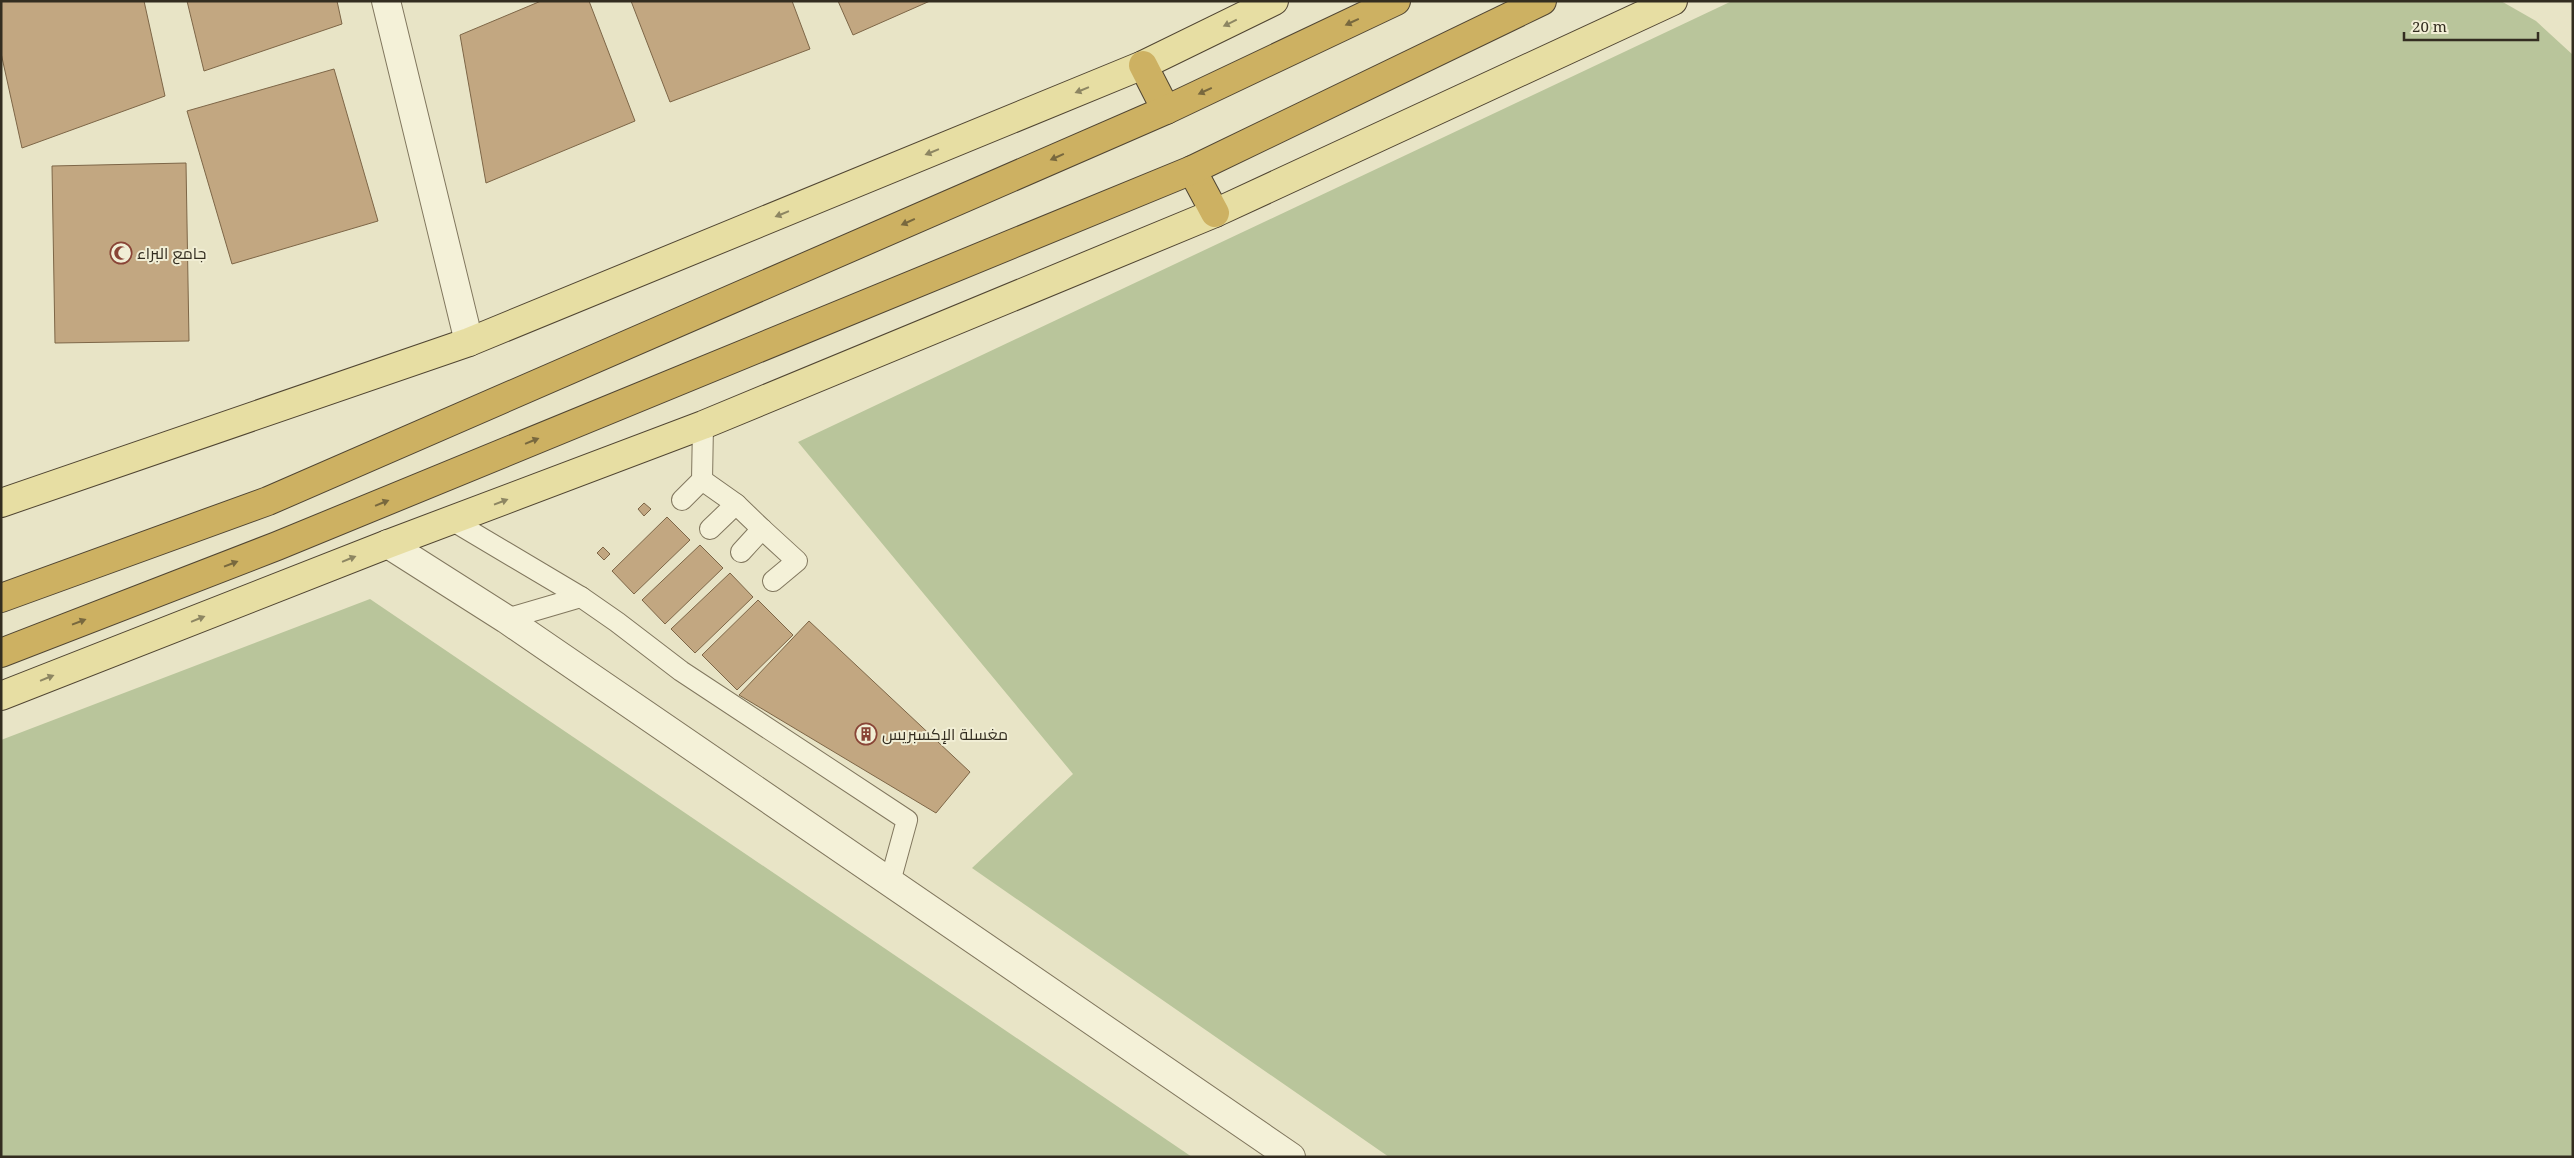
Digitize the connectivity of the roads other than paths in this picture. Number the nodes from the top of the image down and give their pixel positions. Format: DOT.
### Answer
graph roads {
  1 [pos="386,1"];
  2 [pos="1274,1"];
  3 [pos="1396,1"];
  4 [pos="1542,1"];
  5 [pos="1673,1"];
  6 [pos="1143,65"];
  7 [pos="1166,110"];
  8 [pos="1192,170"];
  9 [pos="1215,214"];
  10 [pos="469,342"];
  11 [pos="703,425"];
  12 [pos="702,480"];
  13 [pos="682,500"];
  14 [pos="1,503"];
  15 [pos="736,504"];
  16 [pos="453,521"];
  17 [pos="710,529"];
  18 [pos="762,529"];
  19 [pos="388,544"];
  20 [pos="741,552"];
  21 [pos="774,581"];
  22 [pos="581,597"];
  23 [pos="1,598"];
  24 [pos="506,618"];
  25 [pos="1,653"];
  26 [pos="1,696"];
  27 [pos="890,882"];
  28 [pos="1291,1157"];
  1 -- 10 [label="street"];
  2 -- 6 [label="main road, one-way"];
  3 -- 7 [label="highway, one-way"];
  4 -- 8 [label="highway"];
  5 -- 9 [label="main road"];
  6 -- 7 [label="highway"];
  6 -- 10 [label="main road, one-way"];
  7 -- 23 [label="highway, one-way"];
  8 -- 9 [label="highway"];
  25 -- 8 [label="highway, one-way"];
  9 -- 11 [label="main road"];
  10 -- 14 [label="main road"];
  11 -- 12 [label="lane"];
  16 -- 11 [label="main road, one-way"];
  12 -- 13 [label="lane"];
  12 -- 15 [label="lane"];
  15 -- 17 [label="lane"];
  15 -- 18 [label="lane"];
  16 -- 19 [label="main road"];
  16 -- 22 [label="lane"];
  18 -- 20 [label="lane"];
  18 -- 21 [label="lane"];
  19 -- 24 [label="street"];
  26 -- 19 [label="main road, one-way"];
  22 -- 24 [label="lane"];
  22 -- 27 [label="lane"];
  24 -- 27 [label="street"];
  27 -- 28 [label="street"];
}
